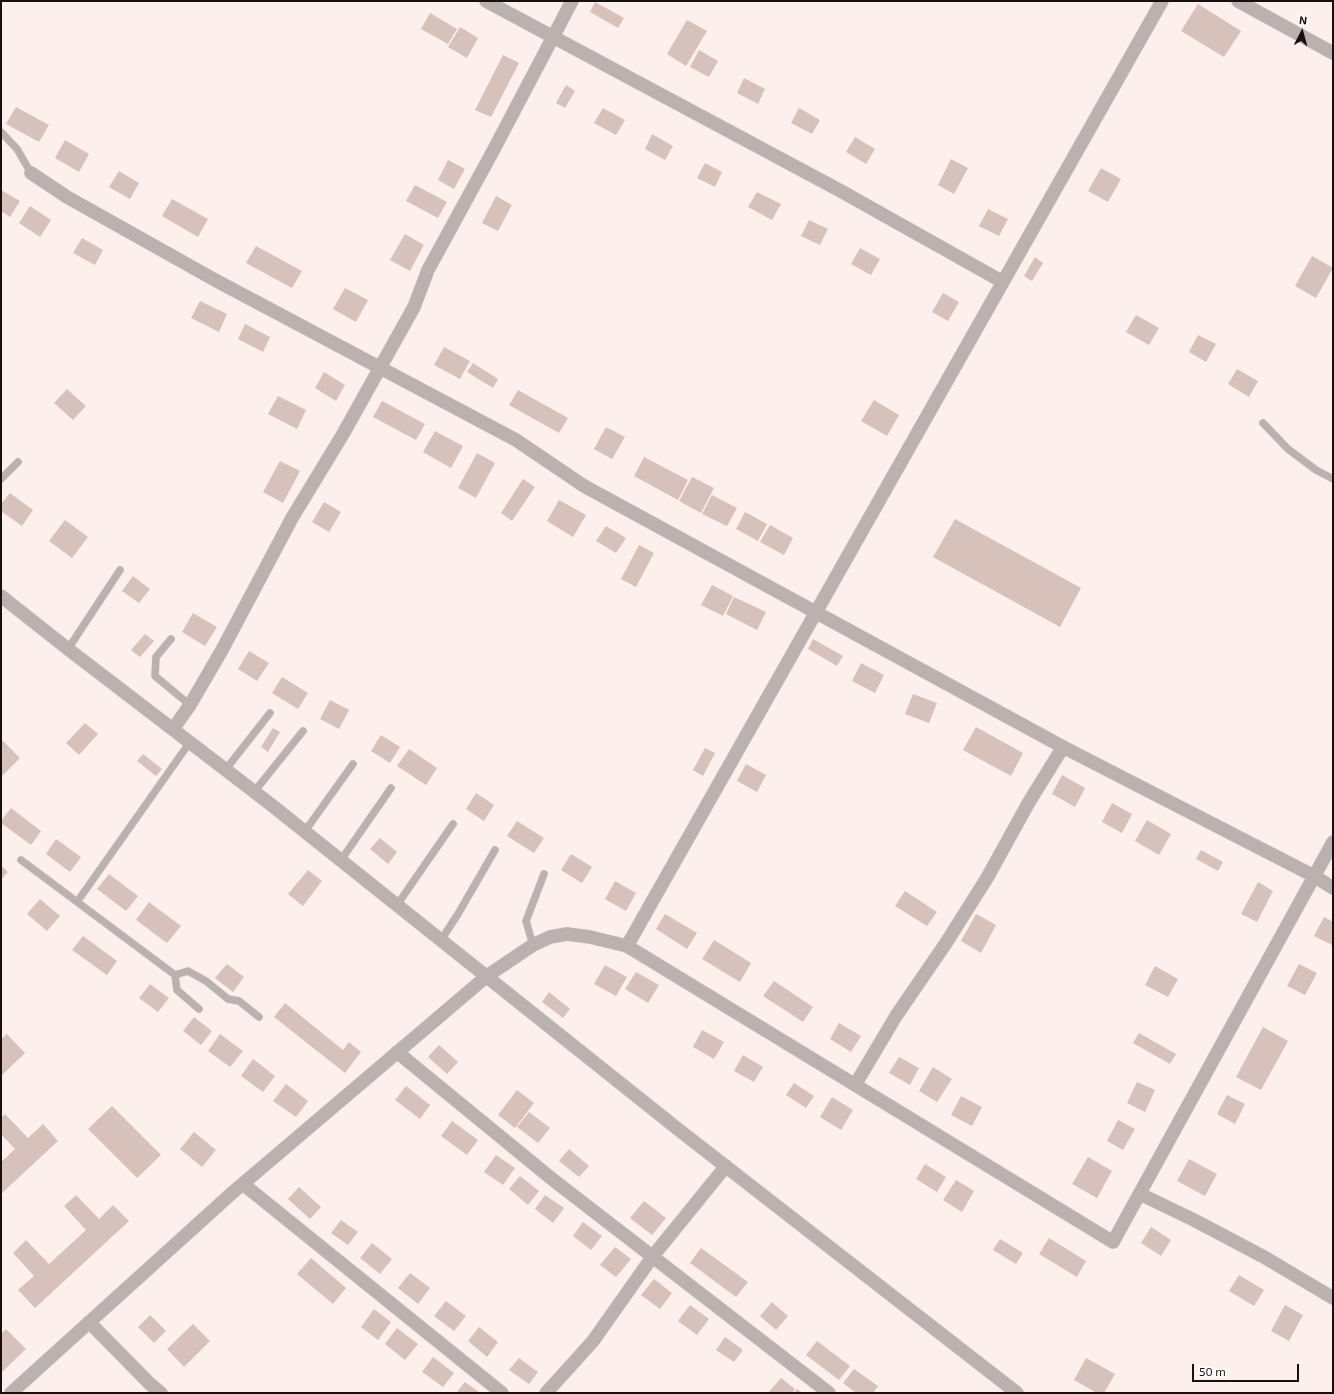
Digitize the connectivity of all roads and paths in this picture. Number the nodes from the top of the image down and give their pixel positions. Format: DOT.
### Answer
graph roads {
  1 [pos="486,1"];
  2 [pos="572,1"];
  3 [pos="1162,1"];
  4 [pos="1238,1"];
  5 [pos="552,37"];
  6 [pos="1333,53"];
  7 [pos="1,132"];
  8 [pos="31,173"];
  9 [pos="1003,282"];
  10 [pos="380,368"];
  11 [pos="1263,423"];
  12 [pos="18,462"];
  13 [pos="1333,479"];
  14 [pos="1,480"];
  15 [pos="120,570"];
  16 [pos="1,596"];
  17 [pos="815,612"];
  18 [pos="172,639"];
  19 [pos="68,649"];
  20 [pos="190,705"];
  21 [pos="270,713"];
  22 [pos="173,729"];
  23 [pos="303,731"];
  24 [pos="190,742"];
  25 [pos="1063,747"];
  26 [pos="353,764"];
  27 [pos="226,769"];
  28 [pos="391,788"];
  29 [pos="254,792"];
  30 [pos="453,824"];
  31 [pos="305,831"];
  32 [pos="1333,842"];
  33 [pos="495,850"];
  34 [pos="21,860"];
  35 [pos="341,860"];
  36 [pos="544,874"];
  37 [pos="1314,876"];
  38 [pos="1333,888"];
  39 [pos="77,902"];
  40 [pos="397,905"];
  41 [pos="441,940"];
  42 [pos="533,945"];
  43 [pos="627,946"];
  44 [pos="175,975"];
  45 [pos="487,976"];
  46 [pos="199,1009"];
  47 [pos="259,1017"];
  48 [pos="397,1052"];
  49 [pos="855,1085"];
  50 [pos="726,1166"];
  51 [pos="243,1184"];
  52 [pos="1140,1194"];
  53 [pos="653,1256"];
  54 [pos="1333,1298"];
  55 [pos="89,1322"];
  56 [pos="11,1393"];
  57 [pos="161,1393"];
  58 [pos="502,1393"];
  59 [pos="546,1393"];
  60 [pos="829,1393"];
  61 [pos="1017,1393"];
  1 -- 5 [label="street"];
  2 -- 5 [label="street"];
  3 -- 9 [label="street"];
  4 -- 6 [label="street"];
  5 -- 9 [label="street"];
  5 -- 10 [label="street"];
  7 -- 8 [label="lane"];
  8 -- 10 [label="street"];
  9 -- 17 [label="street"];
  10 -- 17 [label="street"];
  10 -- 20 [label="street"];
  11 -- 13 [label="lane"];
  12 -- 14 [label="lane"];
  15 -- 19 [label="lane"];
  16 -- 19 [label="street"];
  17 -- 25 [label="street"];
  17 -- 43 [label="street"];
  18 -- 20 [label="lane"];
  19 -- 22 [label="street"];
  20 -- 22 [label="street"];
  21 -- 27 [label="lane"];
  22 -- 24 [label="street"];
  23 -- 29 [label="lane"];
  24 -- 27 [label="street"];
  24 -- 39 [label="lane"];
  25 -- 37 [label="street"];
  25 -- 49 [label="street"];
  26 -- 31 [label="lane"];
  27 -- 29 [label="street"];
  28 -- 35 [label="lane"];
  29 -- 31 [label="street"];
  30 -- 40 [label="lane"];
  31 -- 35 [label="street"];
  32 -- 37 [label="street"];
  33 -- 41 [label="lane"];
  34 -- 39 [label="lane"];
  35 -- 40 [label="street"];
  36 -- 42 [label="lane"];
  37 -- 38 [label="street"];
  37 -- 52 [label="street"];
  39 -- 44 [label="lane"];
  40 -- 41 [label="street"];
  41 -- 45 [label="street"];
  42 -- 43 [label="street"];
  42 -- 45 [label="street"];
  43 -- 49 [label="street"];
  44 -- 46 [label="lane"];
  44 -- 47 [label="lane"];
  45 -- 48 [label="street"];
  45 -- 50 [label="street"];
  48 -- 51 [label="street"];
  48 -- 53 [label="street"];
  49 -- 52 [label="street"];
  50 -- 53 [label="street"];
  50 -- 61 [label="street"];
  51 -- 55 [label="street"];
  51 -- 58 [label="street"];
  52 -- 54 [label="street"];
  53 -- 59 [label="street"];
  53 -- 60 [label="street"];
  55 -- 56 [label="street"];
  55 -- 57 [label="street"];
}
